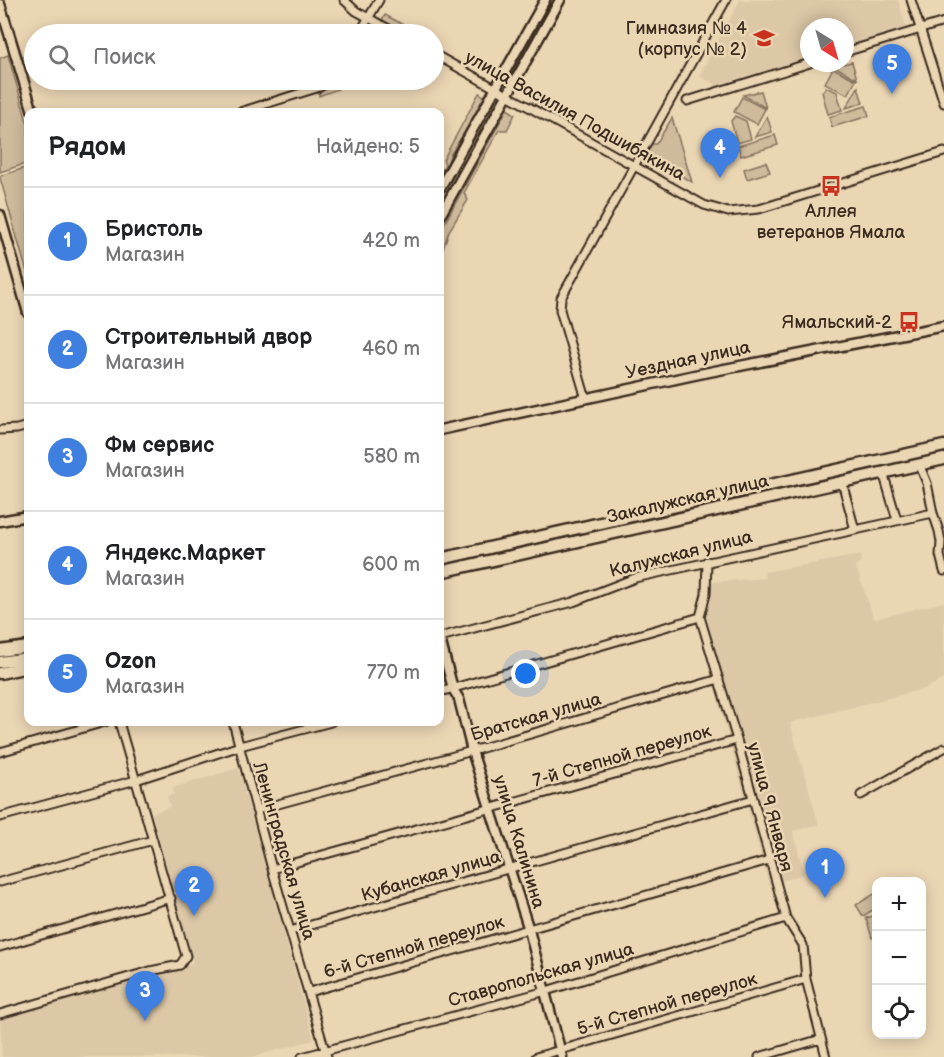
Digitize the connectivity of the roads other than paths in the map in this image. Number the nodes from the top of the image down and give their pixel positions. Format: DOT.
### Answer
graph roads {
  1 [pos="344,0"];
  2 [pos="379,0"];
  3 [pos="544,0"];
  4 [pos="560,0"];
  5 [pos="726,0"];
  6 [pos="911,0"];
  7 [pos="0,4"];
  8 [pos="368,18"];
  9 [pos="944,22"];
  10 [pos="365,24"];
  11 [pos="379,24"];
  12 [pos="920,30"];
  13 [pos="854,49"];
  14 [pos="444,60"];
  15 [pos="800,66"];
  16 [pos="24,83"];
  17 [pos="495,89"];
  18 [pos="26,90"];
  19 [pos="310,90"];
  20 [pos="507,95"];
  21 [pos="687,101"];
  22 [pos="944,103"];
  23 [pos="32,108"];
  24 [pos="253,108"];
  25 [pos="944,152"];
  26 [pos="633,166"];
  27 [pos="444,181"];
  28 [pos="444,209"];
  29 [pos="0,215"];
  30 [pos="4,241"];
  31 [pos="24,301"];
  32 [pos="944,326"];
  33 [pos="586,399"];
  34 [pos="24,427"];
  35 [pos="444,429"];
  36 [pos="0,430"];
  37 [pos="944,441"];
  38 [pos="944,446"];
  39 [pos="925,450"];
  40 [pos="944,459"];
  41 [pos="919,464"];
  42 [pos="883,472"];
  43 [pos="842,482"];
  44 [pos="933,513"];
  45 [pos="24,517"];
  46 [pos="897,520"];
  47 [pos="0,521"];
  48 [pos="855,530"];
  49 [pos="444,559"];
  50 [pos="707,561"];
  51 [pos="444,571"];
  52 [pos="944,572"];
  53 [pos="700,617"];
  54 [pos="444,641"];
  55 [pos="24,648"];
  56 [pos="0,651"];
  57 [pos="444,656"];
  58 [pos="24,659"];
  59 [pos="0,662"];
  60 [pos="24,668"];
  61 [pos="0,673"];
  62 [pos="719,679"];
  63 [pos="453,689"];
  64 [pos="444,691"];
  65 [pos="91,726"];
  66 [pos="120,726"];
  67 [pos="234,726"];
  68 [pos="316,726"];
  69 [pos="737,740"];
  70 [pos="240,746"];
  71 [pos="944,748"];
  72 [pos="472,751"];
  73 [pos="0,752"];
  74 [pos="136,780"];
  75 [pos="861,795"];
  76 [pos="753,799"];
  77 [pos="491,809"];
  78 [pos="256,810"];
  79 [pos="0,817"];
  80 [pos="153,840"];
  81 [pos="769,860"];
  82 [pos="273,869"];
  83 [pos="509,869"];
  84 [pos="0,882"];
  85 [pos="171,898"];
  86 [pos="786,918"];
  87 [pos="529,930"];
  88 [pos="291,931"];
  89 [pos="0,947"];
  90 [pos="806,979"];
  91 [pos="546,991"];
  92 [pos="309,992"];
  93 [pos="0,1014"];
  94 [pos="821,1039"];
  95 [pos="326,1054"];
  96 [pos="562,1054"];
  97 [pos="302,1057"];
  98 [pos="536,1057"];
  99 [pos="759,1057"];
  100 [pos="826,1057"];
  1 -- 8 [label="street"];
  2 -- 8 [label="street"];
  3 -- 17 [label="street"];
  4 -- 20 [label="street"];
  5 -- 26 [label="street"];
  6 -- 12 [label="street"];
  7 -- 16 [label="street"];
  8 -- 10 [label="street"];
  8 -- 11 [label="street"];
  9 -- 12 [label="street"];
  12 -- 13 [label="street"];
  12 -- 22 [label="street"];
  14 -- 17 [label="street, улица Василия Подшибякина"];
  15 -- 21 [label="street"];
  17 -- 20 [label="street, улица Василия Подшибякина"];
  17 -- 27 [label="street"];
  18 -- 23 [label="street"];
  19 -- 24 [label="street"];
  20 -- 26 [label="street, улица Василия Подшибякина"];
  20 -- 28 [label="street"];
  25 -- 26 [label="street, улица Василия Подшибякина"];
  26 -- 33 [label="street"];
  29 -- 30 [label="street"];
  30 -- 31 [label="street"];
  32 -- 33 [label="street, Уездная улица"];
  33 -- 35 [label="street, Уездная улица"];
  34 -- 36 [label="street"];
  37 -- 39 [label="street"];
  38 -- 39 [label="main road"];
  39 -- 49 [label="main road"];
  40 -- 41 [label="main road, Закалужская улица"];
  41 -- 42 [label="main road, Закалужская улица"];
  41 -- 44 [label="street"];
  42 -- 43 [label="main road, Закалужская улица"];
  42 -- 46 [label="street"];
  43 -- 48 [label="street"];
  43 -- 51 [label="main road, Закалужская улица"];
  44 -- 46 [label="street, Калужская улица"];
  44 -- 52 [label="street"];
  45 -- 47 [label="street"];
  46 -- 48 [label="street, Калужская улица"];
  48 -- 50 [label="street, Калужская улица"];
  50 -- 53 [label="street, улица 9 Января"];
  50 -- 54 [label="street, Калужская улица"];
  53 -- 62 [label="street, улица 9 Января"];
  53 -- 63 [label="street"];
  55 -- 56 [label="main road"];
  57 -- 63 [label="street, улица Калинина"];
  58 -- 59 [label="main road"];
  60 -- 61 [label="main road"];
  62 -- 69 [label="street, улица 9 Января"];
  62 -- 72 [label="street, Братская улица"];
  63 -- 64 [label="street"];
  63 -- 72 [label="street, улица Калинина"];
  65 -- 73 [label="street"];
  66 -- 74 [label="street"];
  67 -- 70 [label="street, Ленинградская улица"];
  68 -- 70 [label="street"];
  69 -- 76 [label="street, улица 9 Января"];
  69 -- 77 [label="street, 7-й Степной переулок"];
  70 -- 74 [label="street"];
  70 -- 78 [label="street, Ленинградская улица"];
  71 -- 75 [label="street"];
  72 -- 77 [label="street, улица Калинина"];
  72 -- 78 [label="street, Братская улица"];
  74 -- 79 [label="street"];
  74 -- 80 [label="street"];
  76 -- 81 [label="street, улица 9 Января"];
  76 -- 83 [label="street, Кубанская улица"];
  77 -- 82 [label="street, 7-й Степной переулок"];
  77 -- 83 [label="street, улица Калинина"];
  78 -- 82 [label="street, Ленинградская улица"];
  80 -- 84 [label="street"];
  80 -- 85 [label="street"];
  81 -- 86 [label="street, улица 9 Января"];
  81 -- 87 [label="street, 6-й Степной переулок"];
  82 -- 88 [label="street, Ленинградская улица"];
  83 -- 87 [label="street, улица Калинина"];
  83 -- 88 [label="street, Кубанская улица"];
  85 -- 89 [label="street"];
  85 -- 93 [label="street"];
  86 -- 90 [label="street, улица 9 Января"];
  86 -- 91 [label="street, Ставропольская улица"];
  87 -- 91 [label="street, улица Калинина"];
  87 -- 92 [label="street, 6-й Степной переулок"];
  88 -- 92 [label="street, Ленинградская улица"];
  90 -- 94 [label="street, улица 9 Января"];
  90 -- 96 [label="street, 5-й Степной переулок"];
  91 -- 95 [label="street, Ставропольская улица"];
  91 -- 96 [label="street, улица Калинина"];
  92 -- 95 [label="street, Ленинградская улица"];
  94 -- 99 [label="street"];
  94 -- 100 [label="street, улица 9 Января"];
  95 -- 97 [label="street, Ставропольская улица"];
  96 -- 98 [label="street, 5-й Степной переулок"];
}
